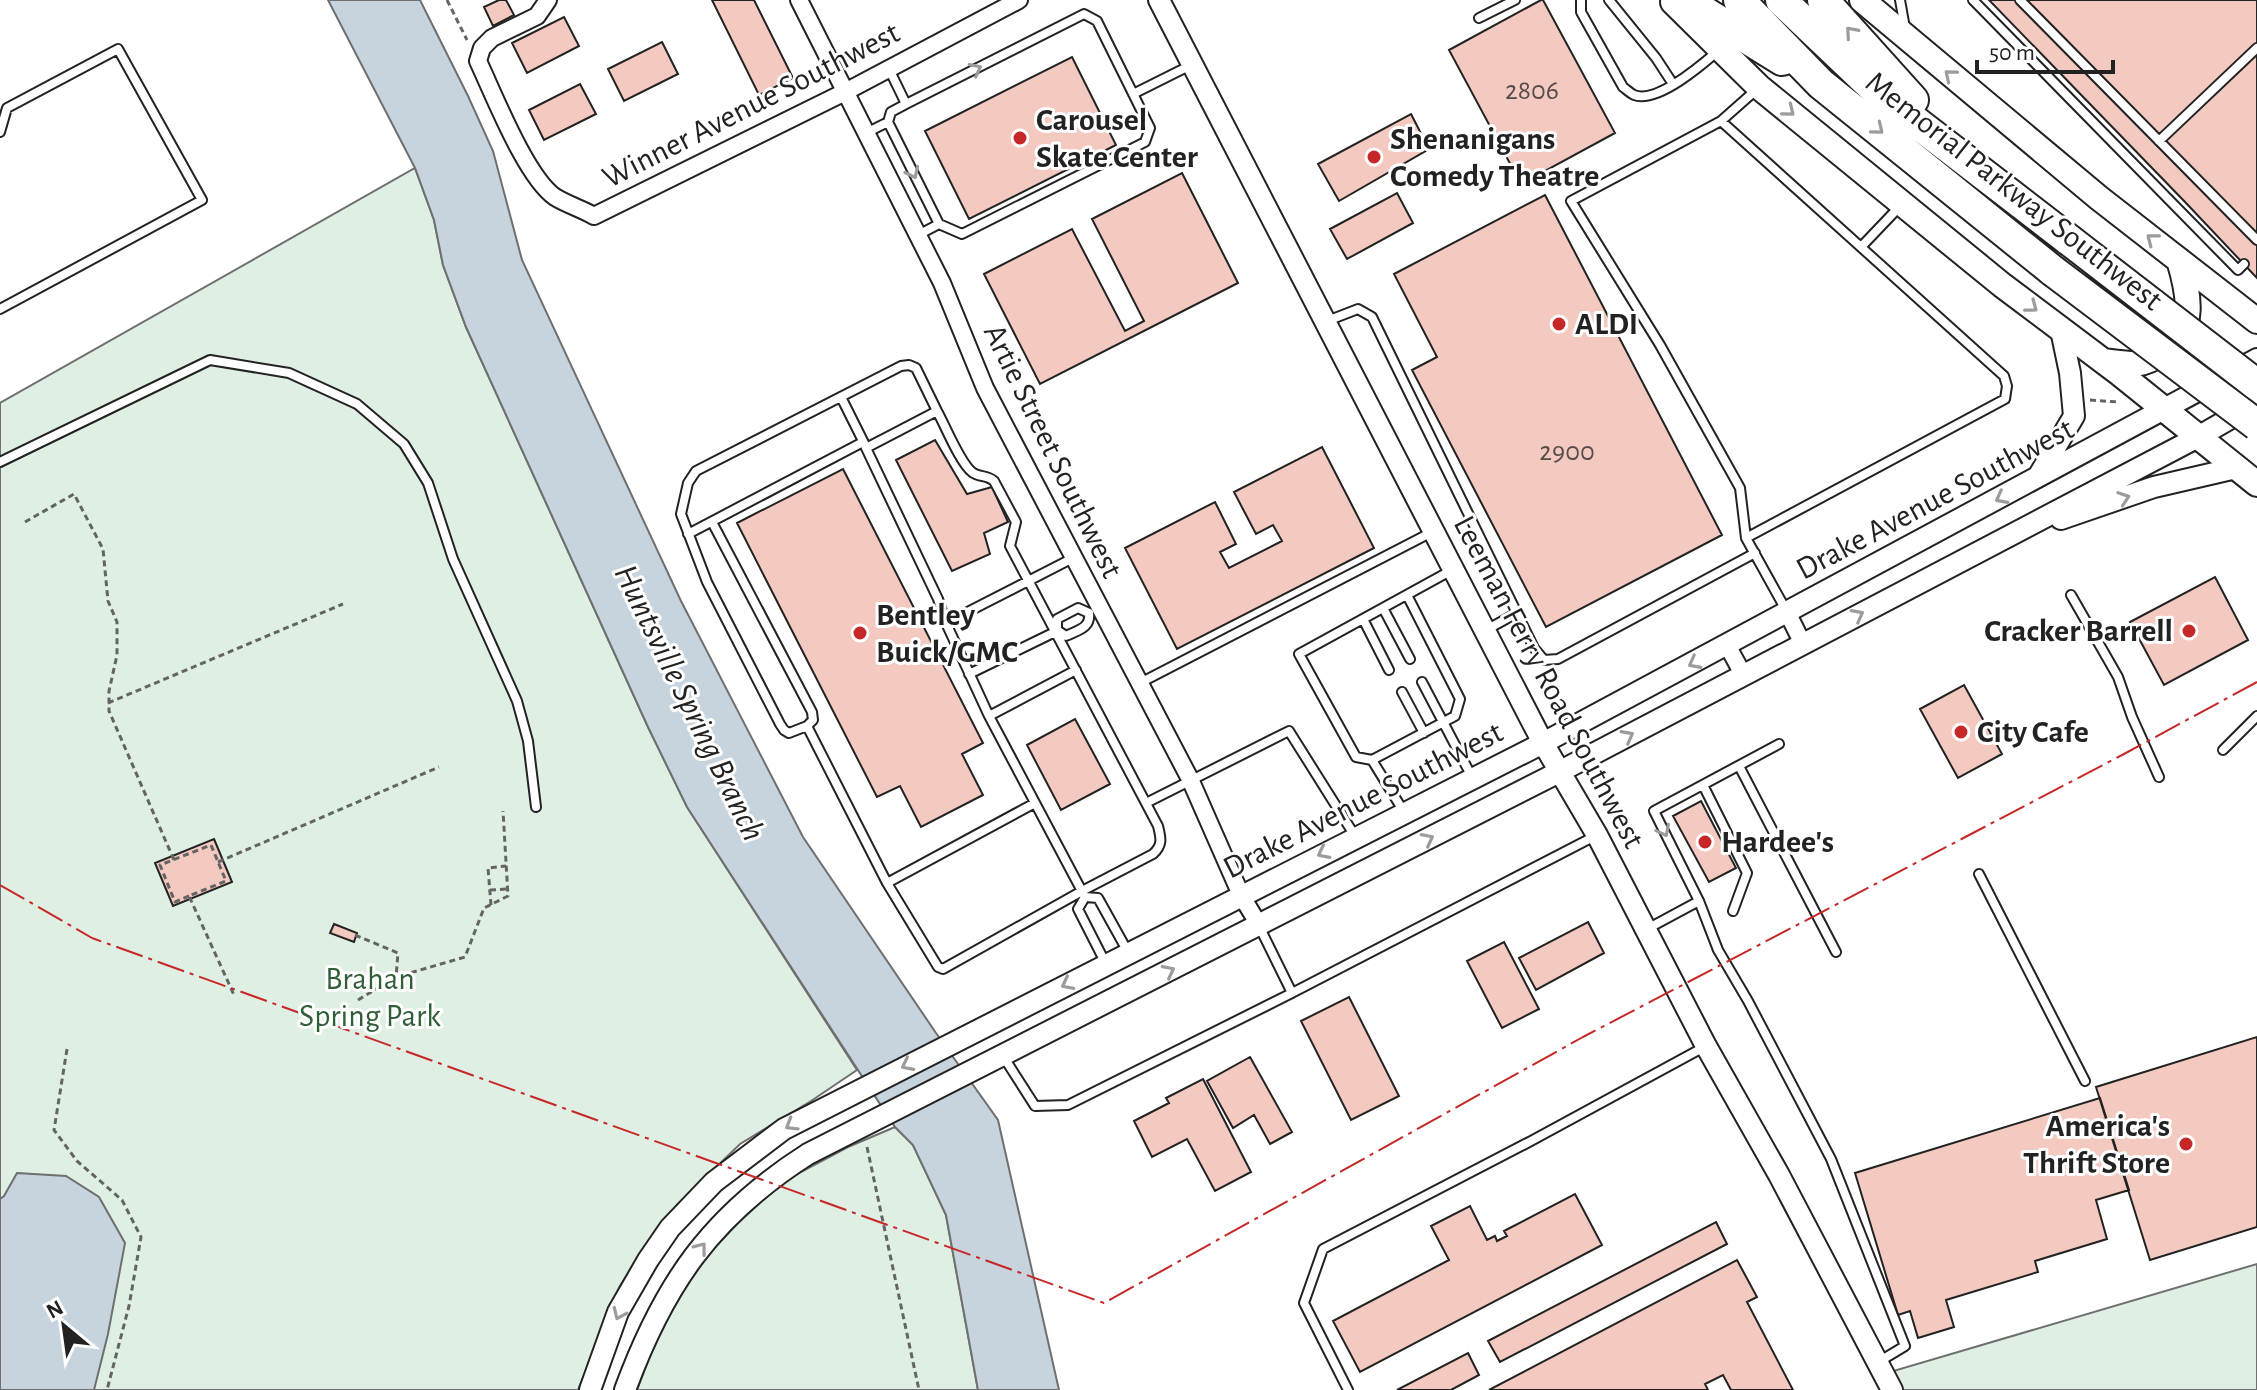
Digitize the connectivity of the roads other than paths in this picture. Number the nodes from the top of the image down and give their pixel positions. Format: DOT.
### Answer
graph roads {
  1 [pos="548,0"];
  2 [pos="799,0"];
  3 [pos="1019,0"];
  4 [pos="1159,0"];
  5 [pos="1515,0"];
  6 [pos="1581,0"];
  7 [pos="1609,0"];
  8 [pos="1671,0"];
  9 [pos="1685,0"];
  10 [pos="1739,0"];
  11 [pos="1781,0"];
  12 [pos="1823,0"];
  13 [pos="1862,0"];
  14 [pos="1900,0"];
  15 [pos="1973,0"];
  16 [pos="2020,0"];
  17 [pos="1479,18"];
  18 [pos="1908,40"];
  19 [pos="2257,48"];
  20 [pos="1720,49"];
  21 [pos="1193,64"];
  22 [pos="888,69"];
  23 [pos="1673,84"];
  24 [pos="1821,84"];
  25 [pos="1759,87"];
  26 [pos="845,92"];
  27 [pos="1133,94"];
  28 [pos="906,104"];
  29 [pos="1721,121"];
  30 [pos="888,122"];
  31 [pos="0,132"];
  32 [pos="866,133"];
  33 [pos="2159,141"];
  34 [pos="1902,204"];
  35 [pos="939,224"];
  36 [pos="918,235"];
  37 [pos="2069,240"];
  38 [pos="2257,240"];
  39 [pos="1861,247"];
  40 [pos="2179,260"];
  41 [pos="2244,264"];
  42 [pos="0,309"];
  43 [pos="1326,321"];
  44 [pos="2257,321"];
  45 [pos="2061,330"];
  46 [pos="2257,359"];
  47 [pos="2103,361"];
  48 [pos="2257,385"];
  49 [pos="841,397"];
  50 [pos="2257,403"];
  51 [pos="2164,410"];
  52 [pos="937,411"];
  53 [pos="2257,425"];
  54 [pos="2198,437"];
  55 [pos="864,445"];
  56 [pos="0,462"];
  57 [pos="2236,468"];
  58 [pos="2037,479"];
  59 [pos="2257,484"];
  60 [pos="712,522"];
  61 [pos="1434,531"];
  62 [pos="688,534"];
  63 [pos="1746,538"];
  64 [pos="1997,542"];
  65 [pos="1755,553"];
  66 [pos="1073,558"];
  67 [pos="1452,570"];
  68 [pos="1029,581"];
  69 [pos="1407,595"];
  70 [pos="2071,595"];
  71 [pos="1383,608"];
  72 [pos="1094,610"];
  73 [pos="1787,612"];
  74 [pos="1517,613"];
  75 [pos="1363,619"];
  76 [pos="946,623"];
  77 [pos="1056,631"];
  78 [pos="1485,631"];
  79 [pos="1803,644"];
  80 [pos="1727,645"];
  81 [pos="1410,659"];
  82 [pos="1076,670"];
  83 [pos="1389,670"];
  84 [pos="969,674"];
  85 [pos="1744,676"];
  86 [pos="1422,682"];
  87 [pos="1140,683"];
  88 [pos="1402,692"];
  89 [pos="989,716"];
  90 [pos="2257,716"];
  91 [pos="1443,723"];
  92 [pos="807,726"];
  93 [pos="1424,733"];
  94 [pos="1543,743"];
  95 [pos="1779,744"];
  96 [pos="2223,750"];
  97 [pos="1372,760"];
  98 [pos="1739,766"];
  99 [pos="1559,772"];
  100 [pos="2159,777"];
  101 [pos="1473,778"];
  102 [pos="1190,779"];
  103 [pos="1703,785"];
  104 [pos="1035,803"];
  105 [pos="1146,803"];
  106 [pos="536,807"];
  107 [pos="1404,813"];
  108 [pos="1597,835"];
  109 [pos="1356,837"];
  110 [pos="1979,874"];
  111 [pos="887,883"];
  112 [pos="1083,894"];
  113 [pos="1241,895"];
  114 [pos="1699,901"];
  115 [pos="1733,911"];
  116 [pos="1259,925"];
  117 [pos="1647,929"];
  118 [pos="1836,952"];
  119 [pos="1128,953"];
  120 [pos="1106,964"];
  121 [pos="1292,993"];
  122 [pos="1706,1046"];
  123 [pos="1003,1055"];
  124 [pos="2085,1081"];
  125 [pos="1878,1363"];
  126 [pos="590,1390"];
  127 [pos="625,1390"];
  128 [pos="1348,1390"];
  129 [pos="1892,1390"];
  1 -- 26 [label="street, Winner Avenue Southwest"];
  2 -- 26 [label="street, Artie Street Southwest"];
  3 -- 22 [label="street, Winner Avenue Southwest"];
  4 -- 21 [label="street, Leeman Ferry Road Southwest"];
  5 -- 17 [label="lane"];
  6 -- 23 [label="lane"];
  7 -- 23 [label="lane"];
  8 -- 20 [label="main road"];
  9 -- 24 [label="highway"];
  10 -- 24 [label="highway, Memorial Parkway Southwest"];
  11 -- 37 [label="highway, Memorial Parkway Southwest"];
  37 -- 12 [label="highway, one-way"];
  13 -- 18 [label="main road"];
  14 -- 18 [label="lane"];
  15 -- 41 [label="lane"];
  16 -- 33 [label="lane"];
  40 -- 18 [label="main road, one-way"];
  19 -- 33 [label="lane"];
  20 -- 23 [label="lane"];
  20 -- 25 [label="main road"];
  21 -- 27 [label="lane"];
  21 -- 43 [label="street, Leeman Ferry Road Southwest"];
  22 -- 26 [label="street, Winner Avenue Southwest"];
  22 -- 28 [label="lane"];
  24 -- 53 [label="highway, Memorial Parkway Southwest, one-way, bridge"];
  25 -- 29 [label="lane"];
  25 -- 34 [label="main road, one-way"];
  26 -- 32 [label="street, Artie Street Southwest"];
  28 -- 27 [label="lane, one-way"];
  27 -- 35 [label="lane"];
  28 -- 30 [label="lane"];
  29 -- 39 [label="lane"];
  29 -- 63 [label="lane"];
  30 -- 32 [label="lane"];
  30 -- 35 [label="lane, one-way"];
  31 -- 42 [label="lane"];
  32 -- 36 [label="street, Artie Street Southwest"];
  33 -- 38 [label="lane"];
  34 -- 39 [label="lane"];
  34 -- 45 [label="main road, one-way"];
  35 -- 36 [label="lane"];
  36 -- 66 [label="street, Artie Street Southwest"];
  37 -- 48 [label="highway, Memorial Parkway Southwest, bridge"];
  39 -- 63 [label="lane"];
  40 -- 44 [label="main road"];
  40 -- 47 [label="main road"];
  43 -- 61 [label="street, Leeman Ferry Road Southwest"];
  43 -- 74 [label="lane"];
  45 -- 47 [label="main road"];
  45 -- 58 [label="street"];
  46 -- 51 [label="street, Drake Avenue Southwest"];
  47 -- 51 [label="main road"];
  49 -- 52 [label="lane"];
  49 -- 55 [label="lane"];
  49 -- 62 [label="lane"];
  50 -- 54 [label="street, Drake Avenue Southwest"];
  51 -- 54 [label="main road"];
  51 -- 58 [label="street, Drake Avenue Southwest"];
  52 -- 55 [label="lane"];
  52 -- 68 [label="lane"];
  54 -- 57 [label="main road"];
  54 -- 64 [label="street, Drake Avenue Southwest"];
  55 -- 60 [label="lane"];
  55 -- 76 [label="lane"];
  56 -- 106 [label="lane"];
  57 -- 59 [label="main road"];
  64 -- 57 [label="street, one-way"];
  58 -- 73 [label="street, Drake Avenue Southwest, one-way"];
  60 -- 62 [label="lane"];
  60 -- 92 [label="lane"];
  61 -- 67 [label="street, Leeman Ferry Road Southwest"];
  61 -- 87 [label="lane"];
  62 -- 92 [label="lane"];
  63 -- 65 [label="lane"];
  79 -- 64 [label="street, Drake Avenue Southwest, one-way"];
  65 -- 73 [label="lane"];
  65 -- 74 [label="lane"];
  66 -- 68 [label="lane"];
  66 -- 72 [label="street, Artie Street Southwest"];
  67 -- 69 [label="lane"];
  67 -- 78 [label="street, Leeman Ferry Road Southwest"];
  68 -- 76 [label="lane"];
  68 -- 77 [label="lane"];
  69 -- 71 [label="lane"];
  69 -- 91 [label="lane"];
  70 -- 100 [label="lane"];
  71 -- 75 [label="lane"];
  71 -- 81 [label="lane"];
  72 -- 77 [label="lane"];
  72 -- 77 [label="lane"];
  72 -- 87 [label="street, Artie Street Southwest"];
  73 -- 79 [label="street"];
  73 -- 80 [label="street, Drake Avenue Southwest"];
  74 -- 78 [label="lane"];
  75 -- 83 [label="lane"];
  75 -- 97 [label="lane"];
  76 -- 84 [label="lane"];
  77 -- 82 [label="lane"];
  77 -- 84 [label="lane"];
  78 -- 94 [label="street, Leeman Ferry Road Southwest"];
  79 -- 85 [label="street, Drake Avenue Southwest"];
  80 -- 85 [label="street"];
  80 -- 94 [label="street, Drake Avenue Southwest, one-way"];
  82 -- 89 [label="lane"];
  82 -- 105 [label="lane"];
  84 -- 89 [label="lane"];
  99 -- 85 [label="street, Drake Avenue Southwest, one-way"];
  86 -- 91 [label="lane"];
  87 -- 102 [label="street, Artie Street Southwest"];
  88 -- 93 [label="lane"];
  89 -- 104 [label="lane"];
  90 -- 96 [label="lane"];
  91 -- 93 [label="lane"];
  91 -- 101 [label="lane"];
  92 -- 111 [label="lane"];
  93 -- 97 [label="lane"];
  94 -- 99 [label="street, Leeman Ferry Road Southwest"];
  94 -- 101 [label="street, Drake Avenue Southwest"];
  95 -- 98 [label="lane"];
  97 -- 107 [label="lane"];
  98 -- 103 [label="lane"];
  98 -- 118 [label="lane"];
  99 -- 108 [label="street, Leeman Ferry Road Southwest"];
  116 -- 99 [label="street, Drake Avenue Southwest, one-way"];
  101 -- 107 [label="street, Drake Avenue Southwest"];
  102 -- 105 [label="lane"];
  102 -- 109 [label="lane"];
  102 -- 113 [label="street, Artie Street Southwest"];
  103 -- 114 [label="lane, one-way"];
  103 -- 115 [label="lane"];
  104 -- 111 [label="lane"];
  104 -- 112 [label="lane"];
  105 -- 112 [label="lane"];
  107 -- 109 [label="street, Drake Avenue Southwest"];
  108 -- 117 [label="street, Leeman Ferry Road Southwest"];
  108 -- 121 [label="lane"];
  109 -- 113 [label="street, Drake Avenue Southwest, one-way"];
  110 -- 124 [label="lane"];
  111 -- 112 [label="lane"];
  112 -- 119 [label="lane"];
  112 -- 120 [label="lane"];
  113 -- 116 [label="street, Artie Street Southwest"];
  113 -- 119 [label="street, Drake Avenue Southwest"];
  114 -- 117 [label="lane"];
  114 -- 125 [label="lane"];
  116 -- 121 [label="lane"];
  123 -- 116 [label="street, Drake Avenue Southwest, one-way"];
  117 -- 122 [label="street, Leeman Ferry Road Southwest"];
  119 -- 120 [label="street, Drake Avenue Southwest"];
  120 -- 126 [label="street, Drake Avenue Southwest, one-way"];
  121 -- 123 [label="lane"];
  122 -- 125 [label="street, Leeman Ferry Road Southwest"];
  122 -- 128 [label="lane"];
  127 -- 123 [label="street, Drake Avenue Southwest, one-way"];
  125 -- 129 [label="street, Leeman Ferry Road Southwest"];
}
